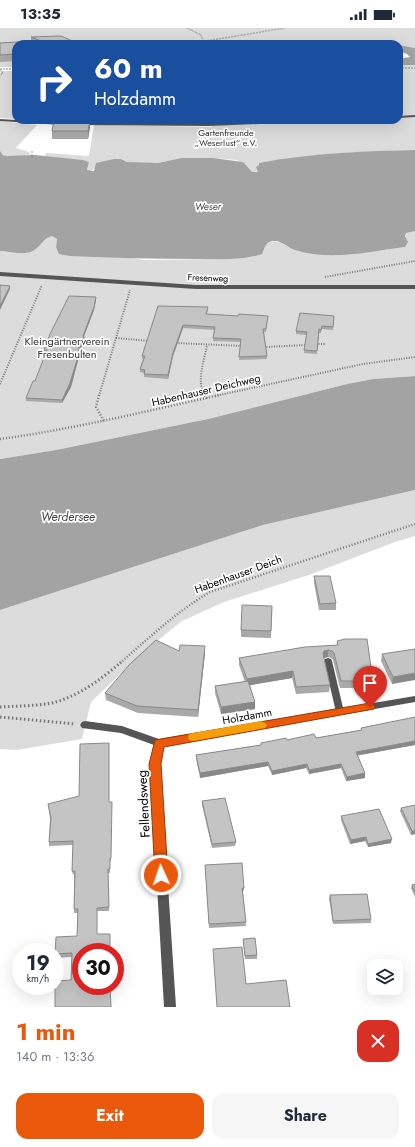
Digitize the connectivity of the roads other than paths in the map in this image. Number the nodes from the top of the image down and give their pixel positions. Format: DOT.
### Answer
graph roads {
  1 [pos="415,116"];
  2 [pos="403,117"];
  3 [pos="0,120"];
  4 [pos="12,121"];
  5 [pos="43,124"];
  6 [pos="69,124"];
  7 [pos="77,124"];
  8 [pos="240,124"];
  9 [pos="0,274"];
  10 [pos="415,287"];
  11 [pos="328,661"];
  12 [pos="415,699"];
  13 [pos="340,712"];
  14 [pos="85,725"];
  15 [pos="159,743"];
  16 [pos="170,1007"];
  1 -- 2 [label="lane"];
  3 -- 4 [label="lane"];
  5 -- 6 [label="lane"];
  7 -- 8 [label="lane"];
  9 -- 10 [label="lane, Fresenweg"];
  11 -- 13 [label="lane"];
  12 -- 13 [label="street, Holzdamm"];
  13 -- 15 [label="street, Holzdamm"];
  14 -- 15 [label="street, Holzdamm"];
  15 -- 16 [label="street, Fellendsweg"];
}
